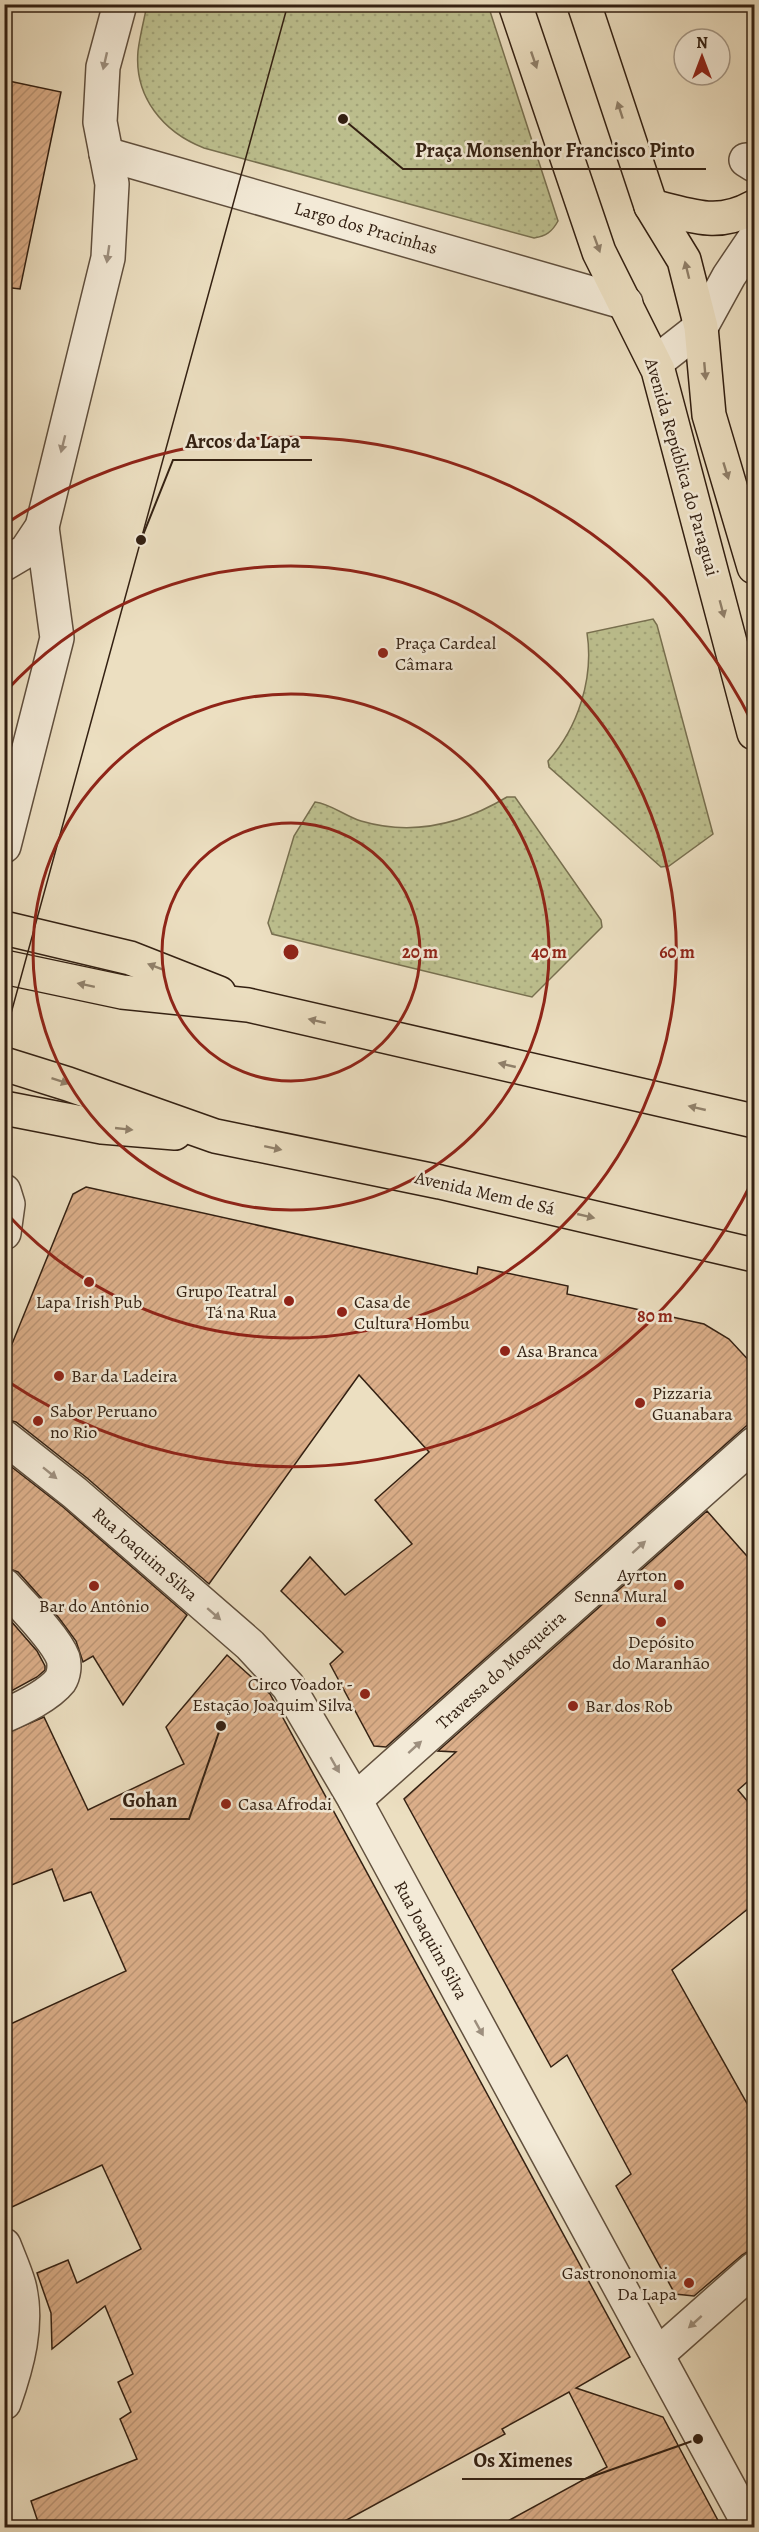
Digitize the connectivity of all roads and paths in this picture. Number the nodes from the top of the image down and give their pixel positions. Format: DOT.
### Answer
graph roads {
  1 [pos="120,4"];
  2 [pos="515,4"];
  3 [pos="584,4"];
  4 [pos="106,154"];
  5 [pos="651,206"];
  6 [pos="754,207"];
  7 [pos="754,239"];
  8 [pos="626,303"];
  9 [pos="701,327"];
  10 [pos="657,366"];
  11 [pos="709,415"];
  12 [pos="42,527"];
  13 [pos="4,564"];
  14 [pos="754,567"];
  15 [pos="754,733"];
  16 [pos="4,846"];
  17 [pos="4,928"];
  18 [pos="4,967"];
  19 [pos="248,1005"];
  20 [pos="4,1065"];
  21 [pos="4,1108"];
  22 [pos="754,1121"];
  23 [pos="215,1136"];
  24 [pos="4,1191"];
  25 [pos="4,1233"];
  26 [pos="754,1255"];
  27 [pos="4,1437"];
  28 [pos="754,1444"];
  29 [pos="4,1585"];
  30 [pos="4,1716"];
  31 [pos="356,1800"];
  32 [pos="4,2245"];
  33 [pos="747,2286"];
  34 [pos="657,2355"];
  35 [pos="4,2403"];
  36 [pos="751,2528"];
  1 -- 4 [label="street, one-way"];
  2 -- 8 [label="main road, Avenida República do Paraguai, one-way"];
  5 -- 3 [label="main road, one-way"];
  4 -- 8 [label="street, Largo dos Pracinhas"];
  4 -- 12 [label="street, one-way"];
  5 -- 6 [label="main road"];
  9 -- 5 [label="main road, one-way"];
  7 -- 9 [label="street"];
  8 -- 10 [label="main road, Avenida República do Paraguai"];
  9 -- 10 [label="street"];
  9 -- 11 [label="main road, one-way"];
  10 -- 11 [label="main road"];
  10 -- 15 [label="main road, Avenida República do Paraguai, one-way"];
  11 -- 14 [label="main road, one-way"];
  12 -- 13 [label="street"];
  12 -- 16 [label="street"];
  19 -- 17 [label="main road, one-way"];
  19 -- 18 [label="main road, one-way"];
  22 -- 19 [label="main road, one-way"];
  20 -- 23 [label="main road, Avenida Mem de Sá, one-way"];
  21 -- 23 [label="main road, Avenida Mem de Sá, one-way"];
  23 -- 26 [label="main road, Avenida Mem de Sá, one-way"];
  24 -- 25 [label="street"];
  27 -- 31 [label="street, Rua Joaquim Silva, one-way"];
  31 -- 28 [label="street, Travessa do Mosqueira, one-way"];
  29 -- 30 [label="street"];
  31 -- 34 [label="street, Rua Joaquim Silva, one-way"];
  32 -- 35 [label="street"];
  33 -- 34 [label="street, one-way"];
  34 -- 36 [label="street, Rua Joaquim Silva"];
}
